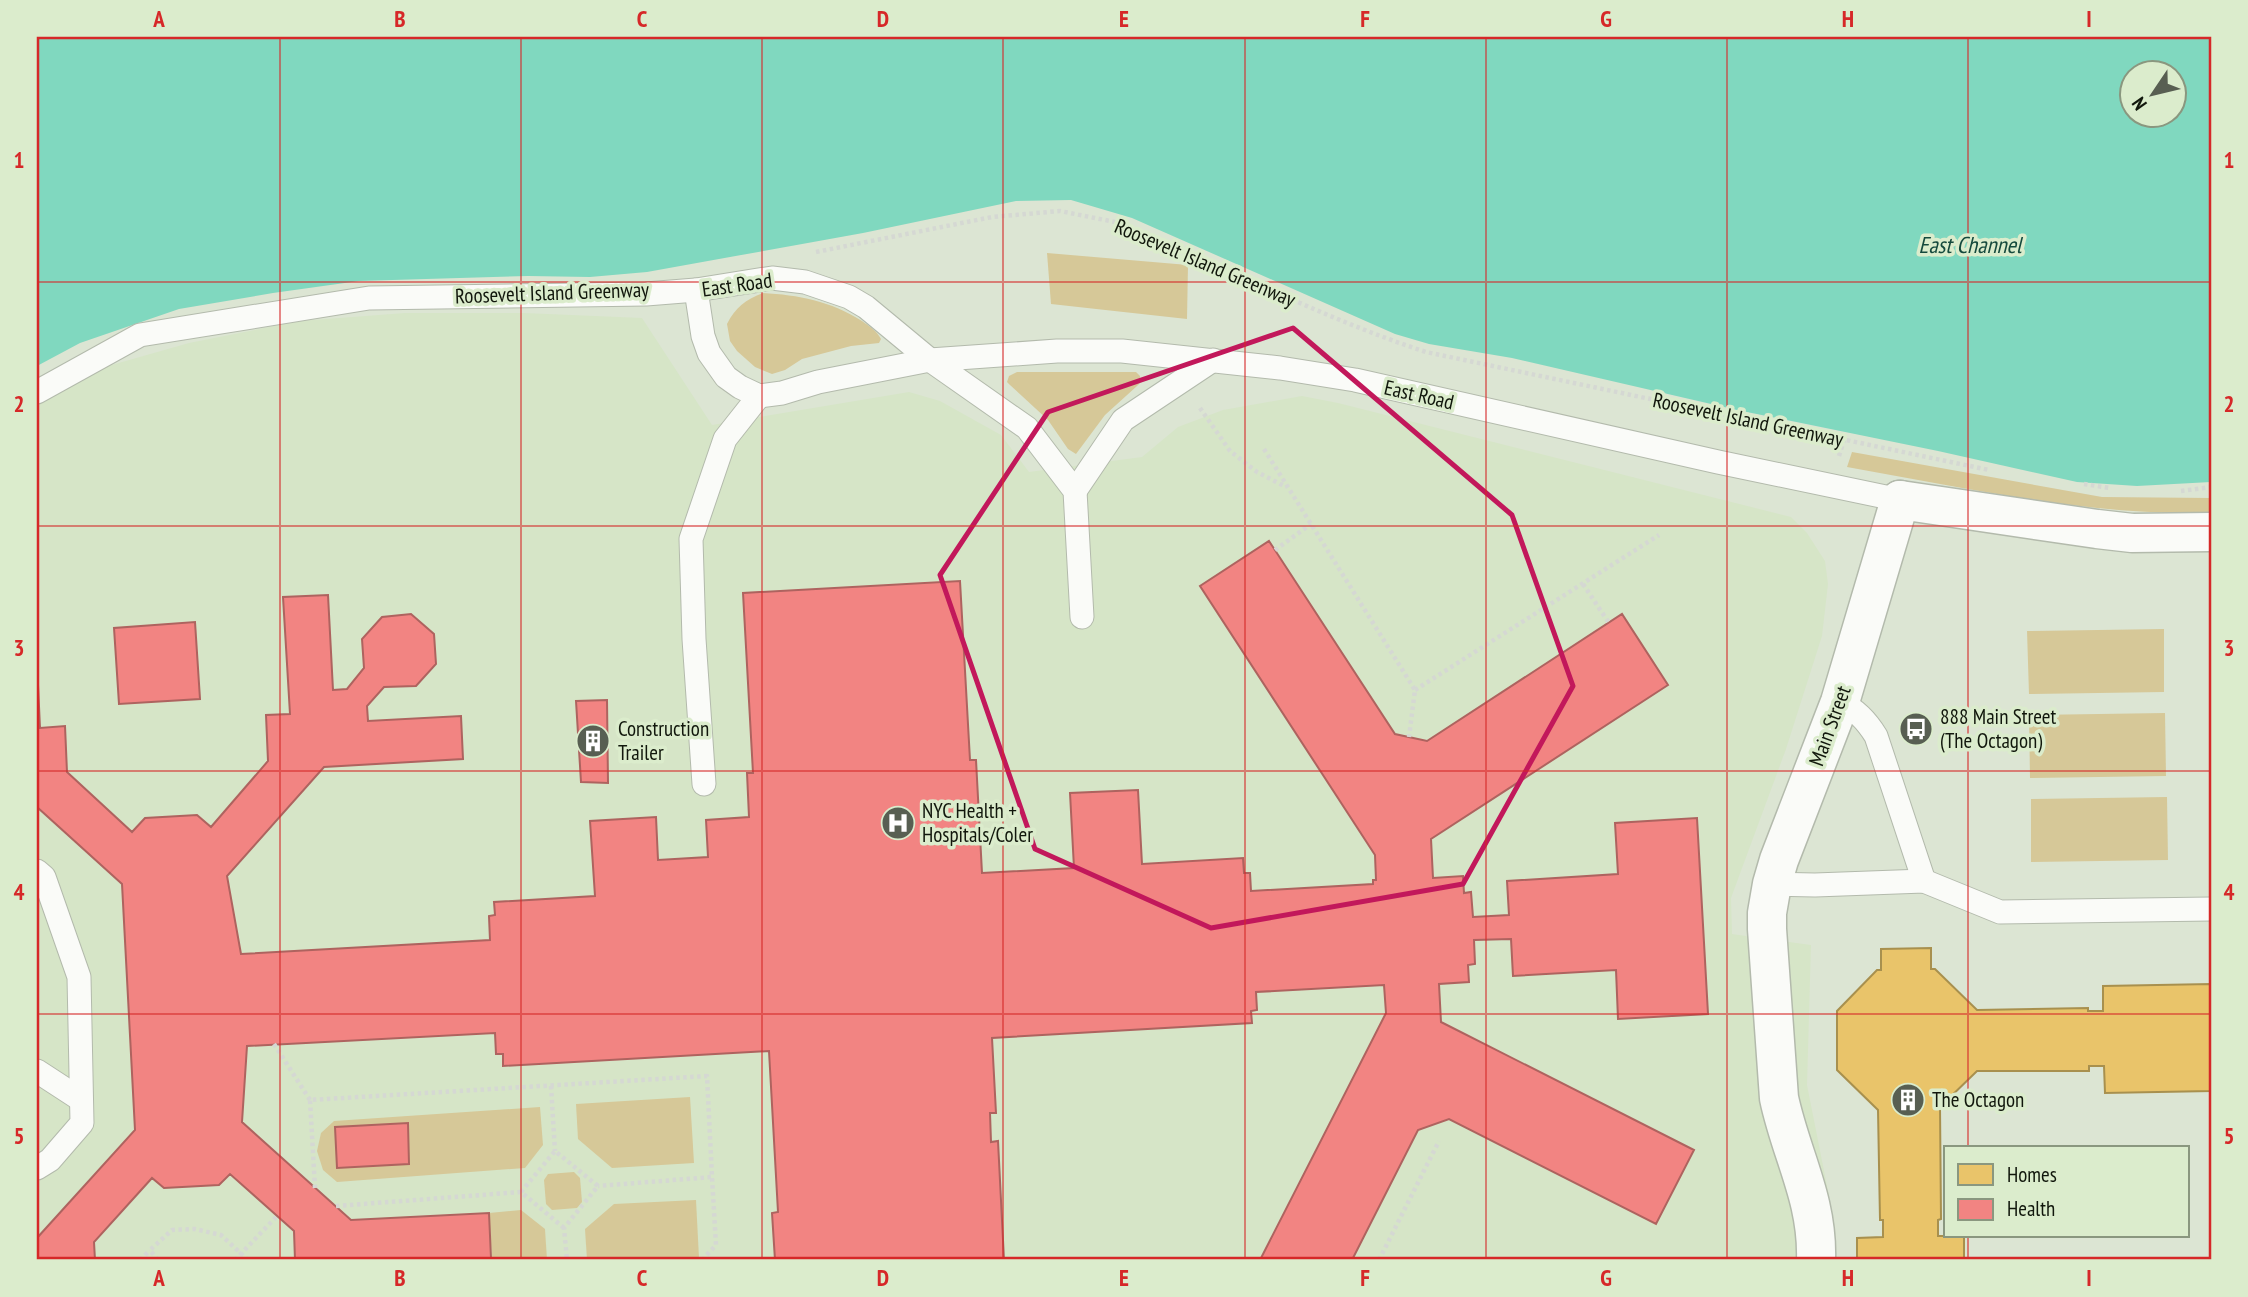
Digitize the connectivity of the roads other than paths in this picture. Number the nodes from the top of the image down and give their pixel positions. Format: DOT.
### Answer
graph roads {
  1 [pos="696,290"];
  2 [pos="646,294"];
  3 [pos="930,360"];
  4 [pos="1213,360"];
  5 [pos="37,392"];
  6 [pos="760,396"];
  7 [pos="1075,491"];
  8 [pos="1900,500"];
  9 [pos="2211,531"];
  10 [pos="1082,617"];
  11 [pos="1840,702"];
  12 [pos="704,784"];
  13 [pos="37,871"];
  14 [pos="1924,881"];
  15 [pos="1772,884"];
  16 [pos="2211,909"];
  17 [pos="37,1071"];
  18 [pos="80,1099"];
  19 [pos="37,1168"];
  20 [pos="1816,1260"];
  1 -- 2 [label="lane, East Road"];
  1 -- 3 [label="lane, East Road"];
  1 -- 6 [label="lane"];
  2 -- 5 [label="lane, Roosevelt Island Greenway"];
  3 -- 4 [label="lane, East Road"];
  3 -- 6 [label="lane, East Road"];
  3 -- 7 [label="lane"];
  4 -- 7 [label="lane"];
  4 -- 8 [label="lane, East Road"];
  6 -- 12 [label="lane"];
  7 -- 10 [label="lane"];
  8 -- 9 [label="street"];
  8 -- 11 [label="street, Main Street"];
  11 -- 14 [label="lane"];
  11 -- 15 [label="street, Main Street"];
  13 -- 18 [label="lane"];
  14 -- 15 [label="lane"];
  14 -- 16 [label="lane"];
  15 -- 20 [label="street, Main Street"];
  17 -- 18 [label="lane"];
  18 -- 19 [label="lane"];
}
